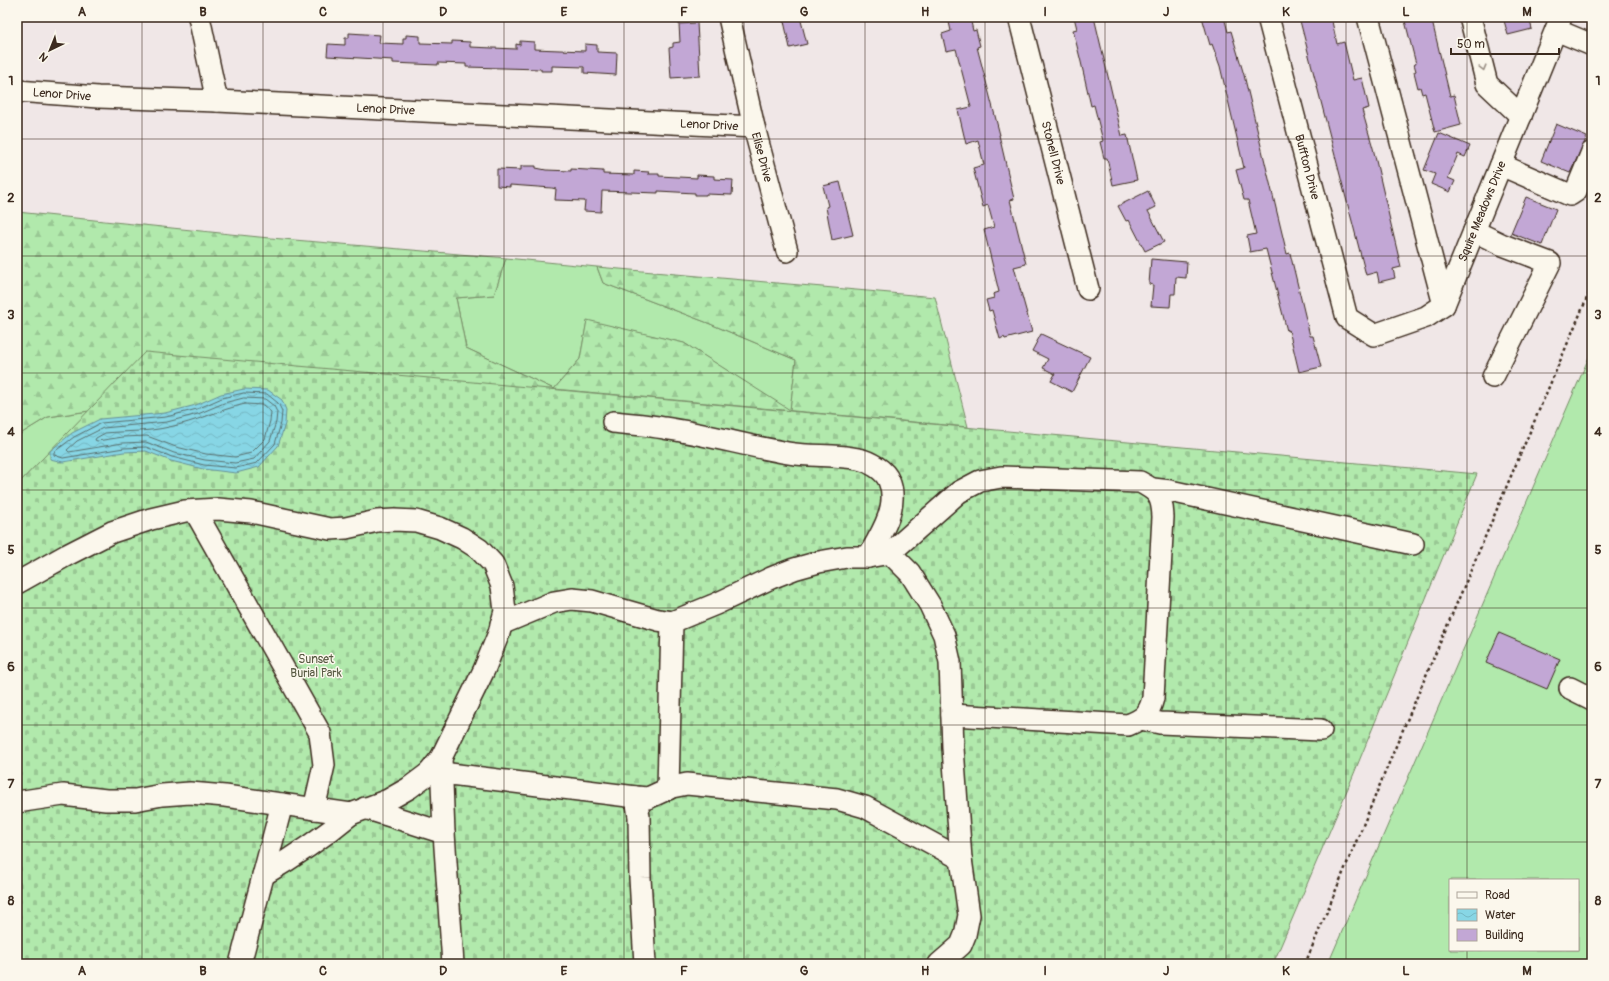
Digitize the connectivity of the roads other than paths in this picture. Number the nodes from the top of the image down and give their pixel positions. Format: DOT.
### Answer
graph roads {
  1 [pos="199,17"];
  2 [pos="729,17"];
  3 [pos="1019,17"];
  4 [pos="1268,17"];
  5 [pos="1368,17"];
  6 [pos="1470,17"];
  7 [pos="1559,23"];
  8 [pos="1592,45"];
  9 [pos="17,91"];
  10 [pos="217,101"];
  11 [pos="1521,116"];
  12 [pos="754,127"];
  13 [pos="1592,152"];
  14 [pos="1501,165"];
  15 [pos="1474,231"];
  16 [pos="786,251"];
  17 [pos="1088,289"];
  18 [pos="1444,305"];
  19 [pos="1493,377"];
  20 [pos="613,422"];
  21 [pos="1153,489"];
  22 [pos="195,510"];
  23 [pos="1413,544"];
  24 [pos="890,553"];
  25 [pos="868,557"];
  26 [pos="17,584"];
  27 [pos="672,622"];
  28 [pos="501,624"];
  29 [pos="1570,688"];
  30 [pos="1592,699"];
  31 [pos="952,715"];
  32 [pos="1142,719"];
  33 [pos="1321,730"];
  34 [pos="437,768"];
  35 [pos="668,789"];
  36 [pos="636,798"];
  37 [pos="17,802"];
  38 [pos="282,804"];
  39 [pos="314,809"];
  40 [pos="358,811"];
  41 [pos="444,833"];
  42 [pos="961,859"];
  43 [pos="263,875"];
  44 [pos="240,964"];
  45 [pos="453,964"];
  46 [pos="645,964"];
  47 [pos="939,964"];
  1 -- 10 [label="street"];
  2 -- 12 [label="street, Elise Drive"];
  3 -- 17 [label="street, Stonell Drive"];
  4 -- 18 [label="street, Buffton Drive"];
  5 -- 18 [label="street"];
  6 -- 11 [label="street, one-way"];
  7 -- 8 [label="street"];
  7 -- 11 [label="street, Squire Meadows Drive"];
  9 -- 10 [label="street, Lenor Drive"];
  10 -- 12 [label="street, Lenor Drive"];
  11 -- 14 [label="street, Squire Meadows Drive"];
  12 -- 16 [label="street, Elise Drive"];
  13 -- 14 [label="street"];
  14 -- 15 [label="street, Squire Meadows Drive"];
  15 -- 18 [label="street, Squire Meadows Drive"];
  15 -- 19 [label="street"];
  20 -- 25 [label="street"];
  21 -- 23 [label="street"];
  21 -- 24 [label="street"];
  21 -- 32 [label="street"];
  22 -- 26 [label="street"];
  22 -- 28 [label="street"];
  22 -- 39 [label="street"];
  24 -- 25 [label="street"];
  24 -- 31 [label="street"];
  25 -- 27 [label="street"];
  27 -- 28 [label="street"];
  27 -- 35 [label="street"];
  28 -- 34 [label="street"];
  29 -- 30 [label="street"];
  31 -- 32 [label="street"];
  31 -- 42 [label="street"];
  32 -- 33 [label="street"];
  34 -- 36 [label="street"];
  34 -- 40 [label="street"];
  34 -- 41 [label="street"];
  35 -- 36 [label="street"];
  35 -- 42 [label="street"];
  36 -- 46 [label="street"];
  37 -- 38 [label="street"];
  38 -- 39 [label="street"];
  38 -- 43 [label="street"];
  39 -- 40 [label="street"];
  40 -- 41 [label="street"];
  40 -- 43 [label="street"];
  41 -- 45 [label="street"];
  42 -- 47 [label="street"];
  43 -- 44 [label="street"];
}
